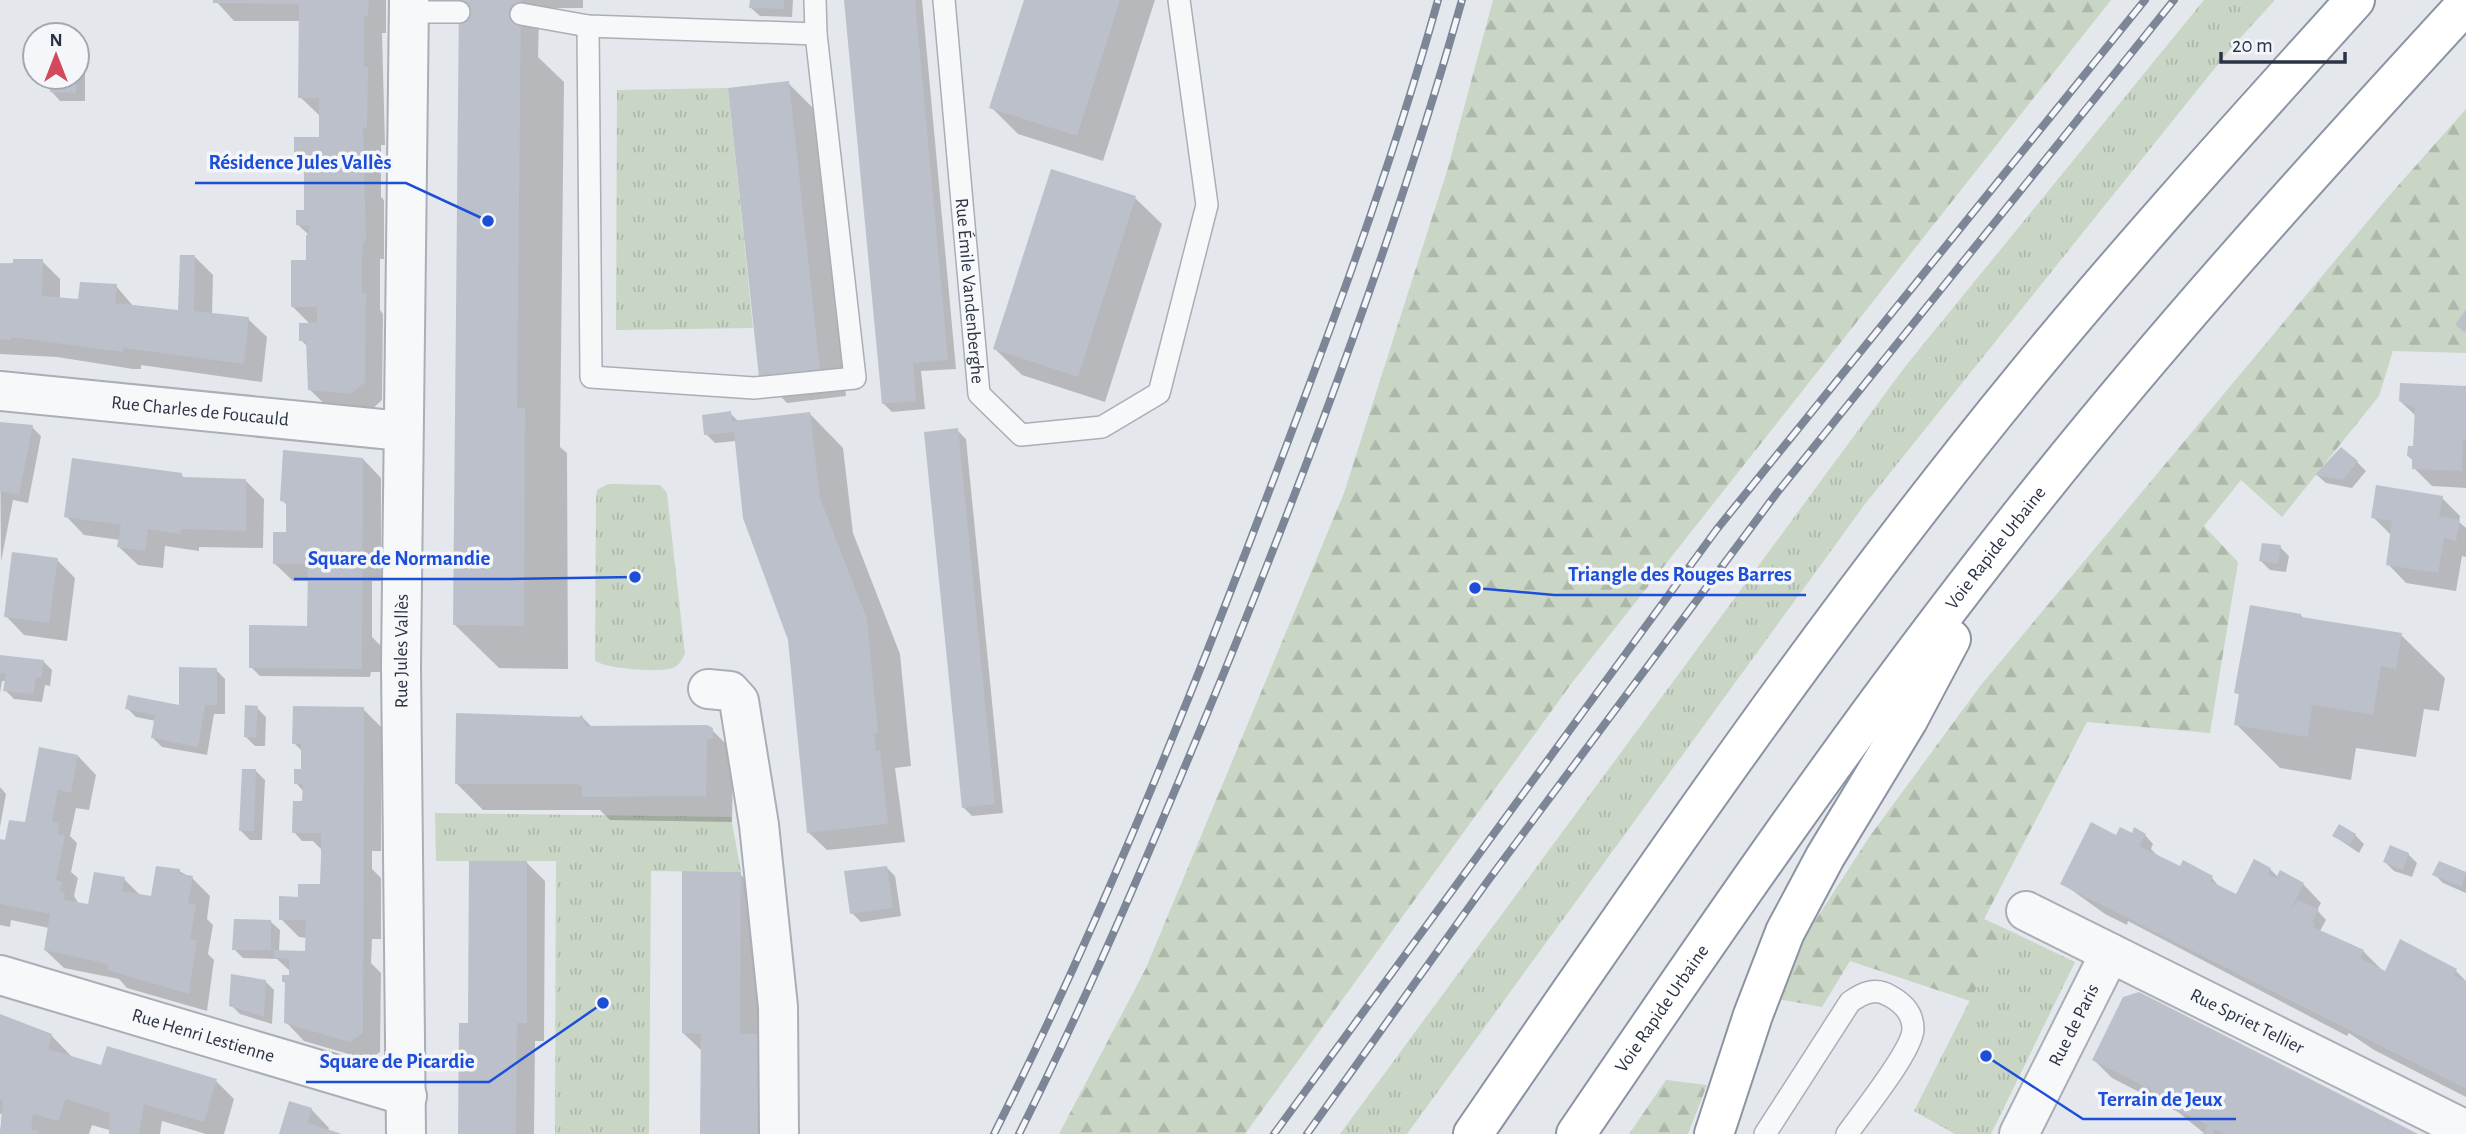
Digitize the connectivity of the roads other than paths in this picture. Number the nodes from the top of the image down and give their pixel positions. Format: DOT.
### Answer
graph roads {
  1 [pos="815,0"];
  2 [pos="944,0"];
  3 [pos="1179,0"];
  4 [pos="2356,0"];
  5 [pos="2466,4"];
  6 [pos="409,6"];
  7 [pos="459,12"];
  8 [pos="521,14"];
  9 [pos="588,26"];
  10 [pos="816,34"];
  11 [pos="0,391"];
  12 [pos="402,431"];
  13 [pos="2006,534"];
  14 [pos="708,689"];
  15 [pos="2026,911"];
  16 [pos="2110,953"];
  17 [pos="0,975"];
  18 [pos="407,1096"];
  19 [pos="2466,1130"];
  20 [pos="406,1134"];
  21 [pos="779,1134"];
  22 [pos="1473,1134"];
  23 [pos="1576,1134"];
  24 [pos="1714,1134"];
  25 [pos="1765,1134"];
  26 [pos="1847,1134"];
  27 [pos="2019,1134"];
  1 -- 10 [label="lane"];
  2 -- 3 [label="lane, Rue Émile Vandenberghe"];
  4 -- 22 [label="highway"];
  5 -- 13 [label="highway, Voie Rapide Urbaine"];
  6 -- 7 [label="lane"];
  6 -- 12 [label="street, Rue Jules Vallès"];
  8 -- 9 [label="lane"];
  9 -- 10 [label="lane"];
  9 -- 10 [label="lane"];
  11 -- 12 [label="street, Rue Charles de Foucauld"];
  12 -- 18 [label="street, Rue Jules Vallès"];
  13 -- 23 [label="highway, Voie Rapide Urbaine"];
  13 -- 24 [label="highway"];
  14 -- 21 [label="street"];
  15 -- 16 [label="street, Rue Spriet Tellier"];
  16 -- 19 [label="street, Rue Spriet Tellier"];
  16 -- 27 [label="street, Rue de Paris"];
  17 -- 18 [label="street, Rue Henri Lestienne"];
  18 -- 20 [label="street, Rue Jules Vallès"];
  25 -- 26 [label="lane"];
}
